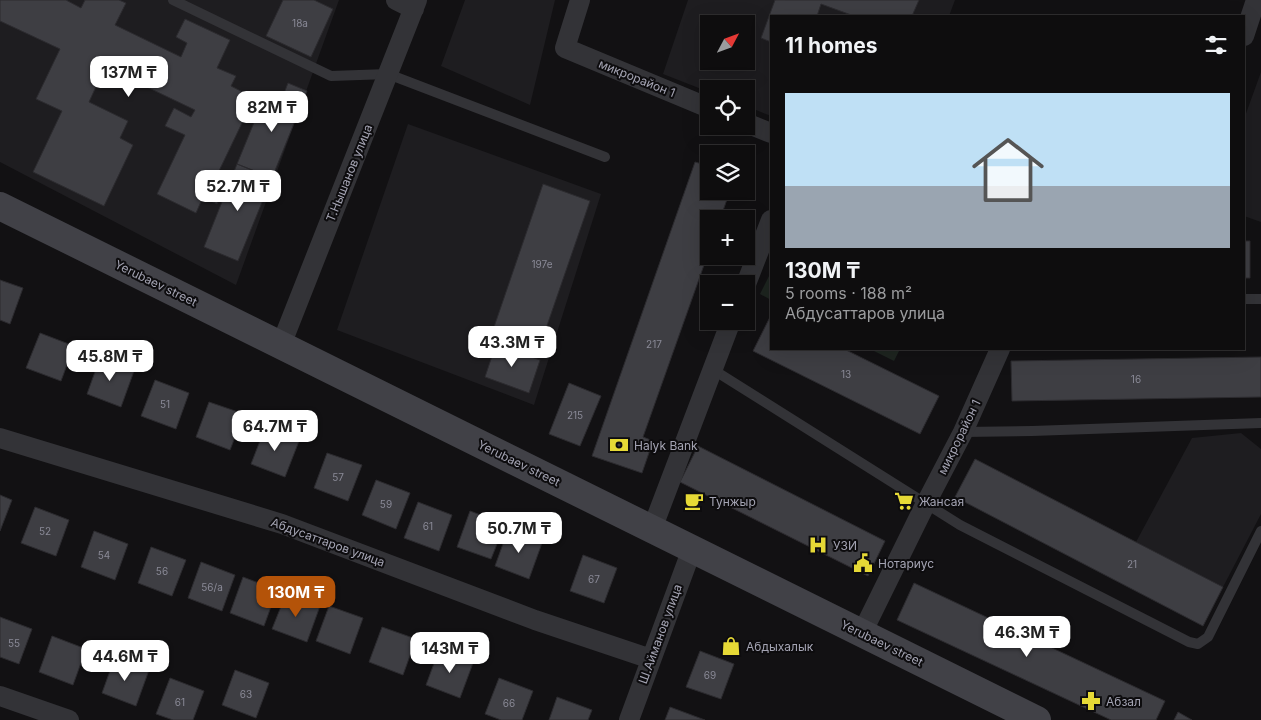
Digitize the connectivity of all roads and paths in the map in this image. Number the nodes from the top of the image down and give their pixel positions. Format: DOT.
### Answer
graph roads {
  1 [pos="173,0"];
  2 [pos="396,0"];
  3 [pos="580,0"];
  4 [pos="1256,0"];
  5 [pos="416,5"];
  6 [pos="1245,33"];
  7 [pos="388,74"];
  8 [pos="700,104"];
  9 [pos="755,127"];
  10 [pos="770,133"];
  11 [pos="605,157"];
  12 [pos="0,206"];
  13 [pos="770,223"];
  14 [pos="750,275"];
  15 [pos="1245,299"];
  16 [pos="1261,299"];
  17 [pos="727,330"];
  18 [pos="281,345"];
  19 [pos="1000,350"];
  20 [pos="712,369"];
  21 [pos="1261,423"];
  22 [pos="963,432"];
  23 [pos="0,438"];
  24 [pos="926,503"];
  25 [pos="652,529"];
  26 [pos="1261,531"];
  27 [pos="692,549"];
  28 [pos="862,633"];
  29 [pos="651,660"];
  30 [pos="0,696"];
  31 [pos="69,720"];
  32 [pos="629,720"];
  33 [pos="1037,720"];
  1 -- 7 [label="lane"];
  2 -- 5 [label="street"];
  3 -- 8 [label="street, микрорайон 1"];
  4 -- 6 [label="street"];
  5 -- 7 [label="street, Т.Нышанов улица"];
  7 -- 11 [label="lane"];
  7 -- 18 [label="street, Т.Нышанов улица"];
  9 -- 10 [label="street"];
  12 -- 18 [label="main road, Yerubaev street"];
  13 -- 14 [label="street"];
  15 -- 16 [label="lane"];
  17 -- 20 [label="street"];
  18 -- 25 [label="main road, Yerubaev street"];
  19 -- 22 [label="street, микрорайон 1"];
  20 -- 24 [label="lane"];
  20 -- 25 [label="street"];
  21 -- 22 [label="lane"];
  22 -- 24 [label="street, микрорайон 1"];
  23 -- 29 [label="street, Абдусаттаров улица"];
  24 -- 26 [label="lane"];
  24 -- 28 [label="street, микрорайон 1"];
  25 -- 27 [label="main road, Yerubaev street"];
  27 -- 28 [label="main road, Yerubaev street"];
  27 -- 29 [label="street, Ш.Айманов улица"];
  28 -- 33 [label="main road, Yerubaev street"];
  29 -- 32 [label="street, Ш.Айманов улица"];
  30 -- 31 [label="street"];
}
